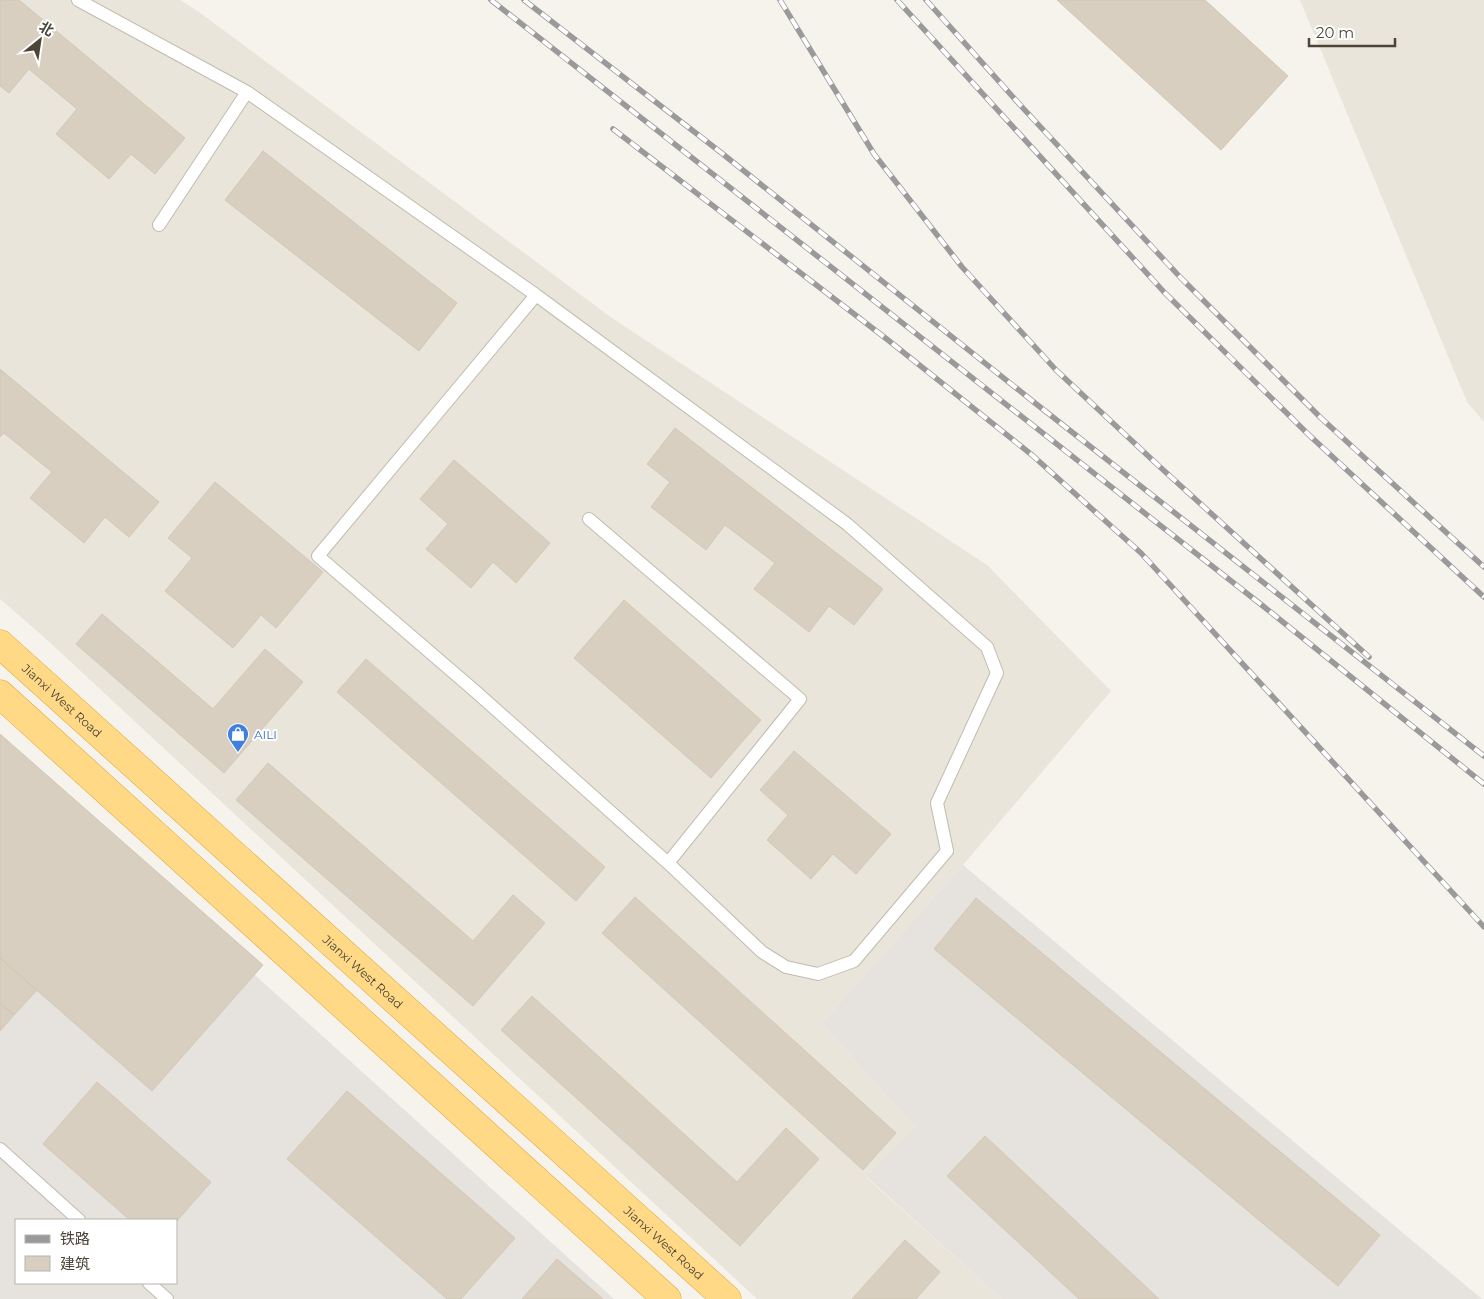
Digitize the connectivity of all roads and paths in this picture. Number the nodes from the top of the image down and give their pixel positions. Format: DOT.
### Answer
graph roads {
  1 [pos="78,0"];
  2 [pos="247,92"];
  3 [pos="159,225"];
  4 [pos="536,295"];
  5 [pos="589,519"];
  6 [pos="0,644"];
  7 [pos="0,694"];
  8 [pos="668,863"];
  9 [pos="0,1149"];
  10 [pos="78,1219"];
  11 [pos="149,1284"];
  12 [pos="167,1299"];
  13 [pos="667,1299"];
  14 [pos="727,1299"];
  1 -- 2 [label="lane"];
  2 -- 3 [label="lane"];
  2 -- 4 [label="lane"];
  4 -- 8 [label="lane"];
  4 -- 8 [label="lane"];
  5 -- 8 [label="lane"];
  6 -- 14 [label="highway, Jianxi West Road"];
  7 -- 13 [label="highway"];
  9 -- 10 [label="lane"];
  11 -- 12 [label="lane"];
}
